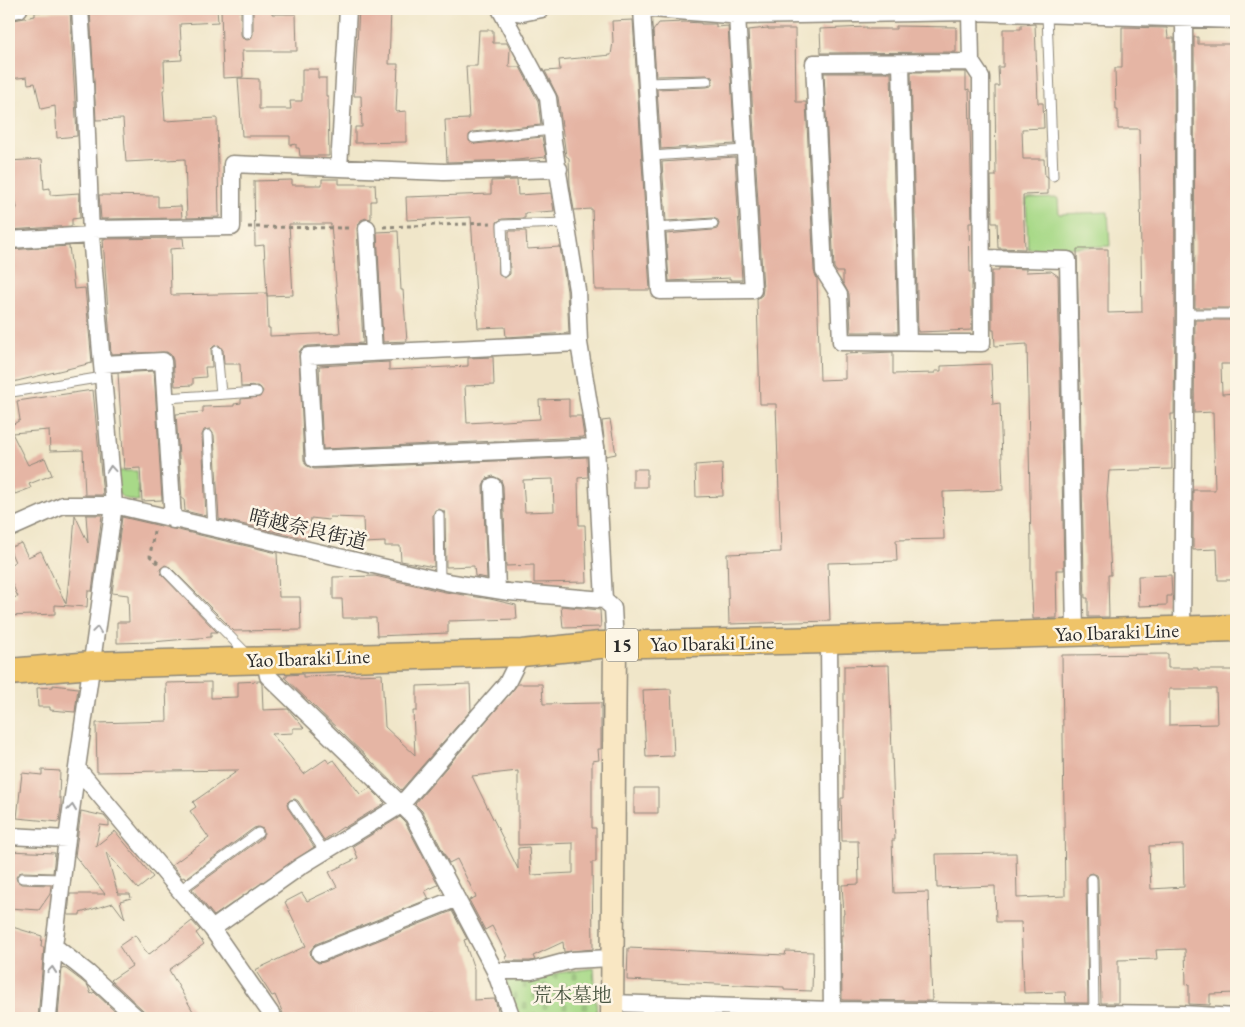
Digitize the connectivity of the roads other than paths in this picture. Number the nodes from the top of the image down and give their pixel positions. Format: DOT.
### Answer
graph roads {
  1 [pos="19,9"];
  2 [pos="80,9"];
  3 [pos="247,9"];
  4 [pos="348,9"];
  5 [pos="500,9"];
  6 [pos="542,9"];
  7 [pos="642,9"];
  8 [pos="652,9"];
  9 [pos="675,10"];
  10 [pos="9,11"];
  11 [pos="970,12"];
  12 [pos="1096,12"];
  13 [pos="740,13"];
  14 [pos="1047,14"];
  15 [pos="1184,14"];
  16 [pos="1236,20"];
  17 [pos="247,34"];
  18 [pos="971,62"];
  19 [pos="901,63"];
  20 [pos="707,81"];
  21 [pos="647,83"];
  22 [pos="552,130"];
  23 [pos="474,138"];
  24 [pos="745,150"];
  25 [pos="651,156"];
  26 [pos="339,168"];
  27 [pos="559,169"];
  28 [pos="1053,176"];
  29 [pos="567,223"];
  30 [pos="713,224"];
  31 [pos="367,228"];
  32 [pos="656,228"];
  33 [pos="91,232"];
  34 [pos="9,240"];
  35 [pos="982,258"];
  36 [pos="504,272"];
  37 [pos="1185,314"];
  38 [pos="1236,314"];
  39 [pos="908,342"];
  40 [pos="579,344"];
  41 [pos="218,351"];
  42 [pos="374,353"];
  43 [pos="103,370"];
  44 [pos="12,392"];
  45 [pos="257,392"];
  46 [pos="221,394"];
  47 [pos="166,398"];
  48 [pos="208,435"];
  49 [pos="596,447"];
  50 [pos="493,486"];
  51 [pos="114,505"];
  52 [pos="439,516"];
  53 [pos="173,520"];
  54 [pos="9,529"];
  55 [pos="213,529"];
  56 [pos="166,571"];
  57 [pos="440,581"];
  58 [pos="497,590"];
  59 [pos="604,600"];
  60 [pos="1236,628"];
  61 [pos="1182,630"];
  62 [pos="1075,633"];
  63 [pos="829,640"];
  64 [pos="615,644"];
  65 [pos="522,653"];
  66 [pos="258,660"];
  67 [pos="92,665"];
  68 [pos="9,672"];
  69 [pos="77,768"];
  70 [pos="293,805"];
  71 [pos="401,805"];
  72 [pos="258,833"];
  73 [pos="9,836"];
  74 [pos="67,839"];
  75 [pos="325,852"];
  76 [pos="22,878"];
  77 [pos="62,879"];
  78 [pos="1092,879"];
  79 [pos="180,890"];
  80 [pos="456,899"];
  81 [pos="212,929"];
  82 [pos="54,946"];
  83 [pos="320,952"];
  84 [pos="612,958"];
  85 [pos="495,971"];
  86 [pos="611,1011"];
  87 [pos="1094,1013"];
  88 [pos="832,1014"];
  89 [pos="1236,1017"];
  90 [pos="48,1018"];
  91 [pos="136,1018"];
  92 [pos="274,1018"];
  93 [pos="512,1018"];
  1 -- 10 [label="street"];
  2 -- 33 [label="street"];
  3 -- 17 [label="lane"];
  4 -- 26 [label="street"];
  5 -- 6 [label="street"];
  5 -- 22 [label="street"];
  7 -- 21 [label="street"];
  8 -- 9 [label="street"];
  9 -- 13 [label="street"];
  11 -- 13 [label="street"];
  11 -- 14 [label="street"];
  11 -- 18 [label="street"];
  12 -- 14 [label="street"];
  12 -- 15 [label="street"];
  13 -- 24 [label="street"];
  14 -- 28 [label="lane"];
  15 -- 16 [label="street"];
  15 -- 37 [label="street"];
  18 -- 19 [label="street"];
  18 -- 35 [label="street"];
  19 -- 39 [label="street"];
  19 -- 39 [label="street"];
  20 -- 21 [label="lane"];
  21 -- 25 [label="street"];
  22 -- 23 [label="lane"];
  22 -- 27 [label="street"];
  24 -- 25 [label="lane"];
  24 -- 32 [label="street"];
  25 -- 32 [label="street"];
  26 -- 27 [label="street"];
  26 -- 33 [label="street"];
  27 -- 29 [label="street"];
  29 -- 36 [label="lane"];
  29 -- 40 [label="street"];
  30 -- 32 [label="lane"];
  31 -- 42 [label="street"];
  33 -- 34 [label="street"];
  33 -- 43 [label="street"];
  35 -- 39 [label="street"];
  35 -- 62 [label="street"];
  37 -- 38 [label="lane"];
  37 -- 61 [label="street"];
  40 -- 42 [label="street"];
  40 -- 49 [label="street"];
  41 -- 46 [label="lane"];
  42 -- 49 [label="street"];
  43 -- 44 [label="lane"];
  43 -- 47 [label="street"];
  51 -- 43 [label="street, one-way"];
  45 -- 46 [label="lane"];
  46 -- 47 [label="lane"];
  47 -- 53 [label="street"];
  48 -- 55 [label="lane"];
  49 -- 59 [label="street"];
  50 -- 58 [label="street"];
  51 -- 53 [label="street, 暗越奈良街道"];
  51 -- 54 [label="street, 暗越奈良街道"];
  67 -- 51 [label="street, one-way"];
  52 -- 57 [label="lane"];
  53 -- 55 [label="street, 暗越奈良街道"];
  55 -- 57 [label="street, 暗越奈良街道"];
  56 -- 66 [label="lane"];
  57 -- 58 [label="street, 暗越奈良街道"];
  58 -- 59 [label="street, 暗越奈良街道"];
  59 -- 64 [label="street"];
  60 -- 61 [label="main road, Yao Ibaraki Line / 15"];
  61 -- 62 [label="main road, Yao Ibaraki Line / 15"];
  62 -- 63 [label="main road, Yao Ibaraki Line / 15"];
  63 -- 64 [label="main road, Yao Ibaraki Line / 15"];
  63 -- 88 [label="street"];
  64 -- 65 [label="main road, Yao Ibaraki Line / 15"];
  64 -- 84 [label="street"];
  65 -- 66 [label="main road, Yao Ibaraki Line / 15"];
  65 -- 71 [label="street"];
  66 -- 67 [label="main road, Yao Ibaraki Line / 15"];
  66 -- 71 [label="street"];
  67 -- 68 [label="main road, Yao Ibaraki Line / 15"];
  67 -- 69 [label="street"];
  74 -- 69 [label="street, one-way"];
  69 -- 79 [label="street"];
  70 -- 75 [label="lane"];
  71 -- 75 [label="street"];
  71 -- 80 [label="street"];
  72 -- 79 [label="lane"];
  73 -- 74 [label="street"];
  74 -- 77 [label="street"];
  75 -- 81 [label="street"];
  76 -- 77 [label="lane"];
  77 -- 82 [label="street"];
  78 -- 87 [label="lane"];
  79 -- 81 [label="street"];
  80 -- 83 [label="street"];
  80 -- 85 [label="street"];
  81 -- 92 [label="street"];
  90 -- 82 [label="street, one-way"];
  82 -- 91 [label="street"];
  84 -- 85 [label="street"];
  84 -- 86 [label="street"];
  85 -- 93 [label="street"];
  86 -- 88 [label="street"];
  87 -- 88 [label="street"];
  87 -- 89 [label="street"];
}
